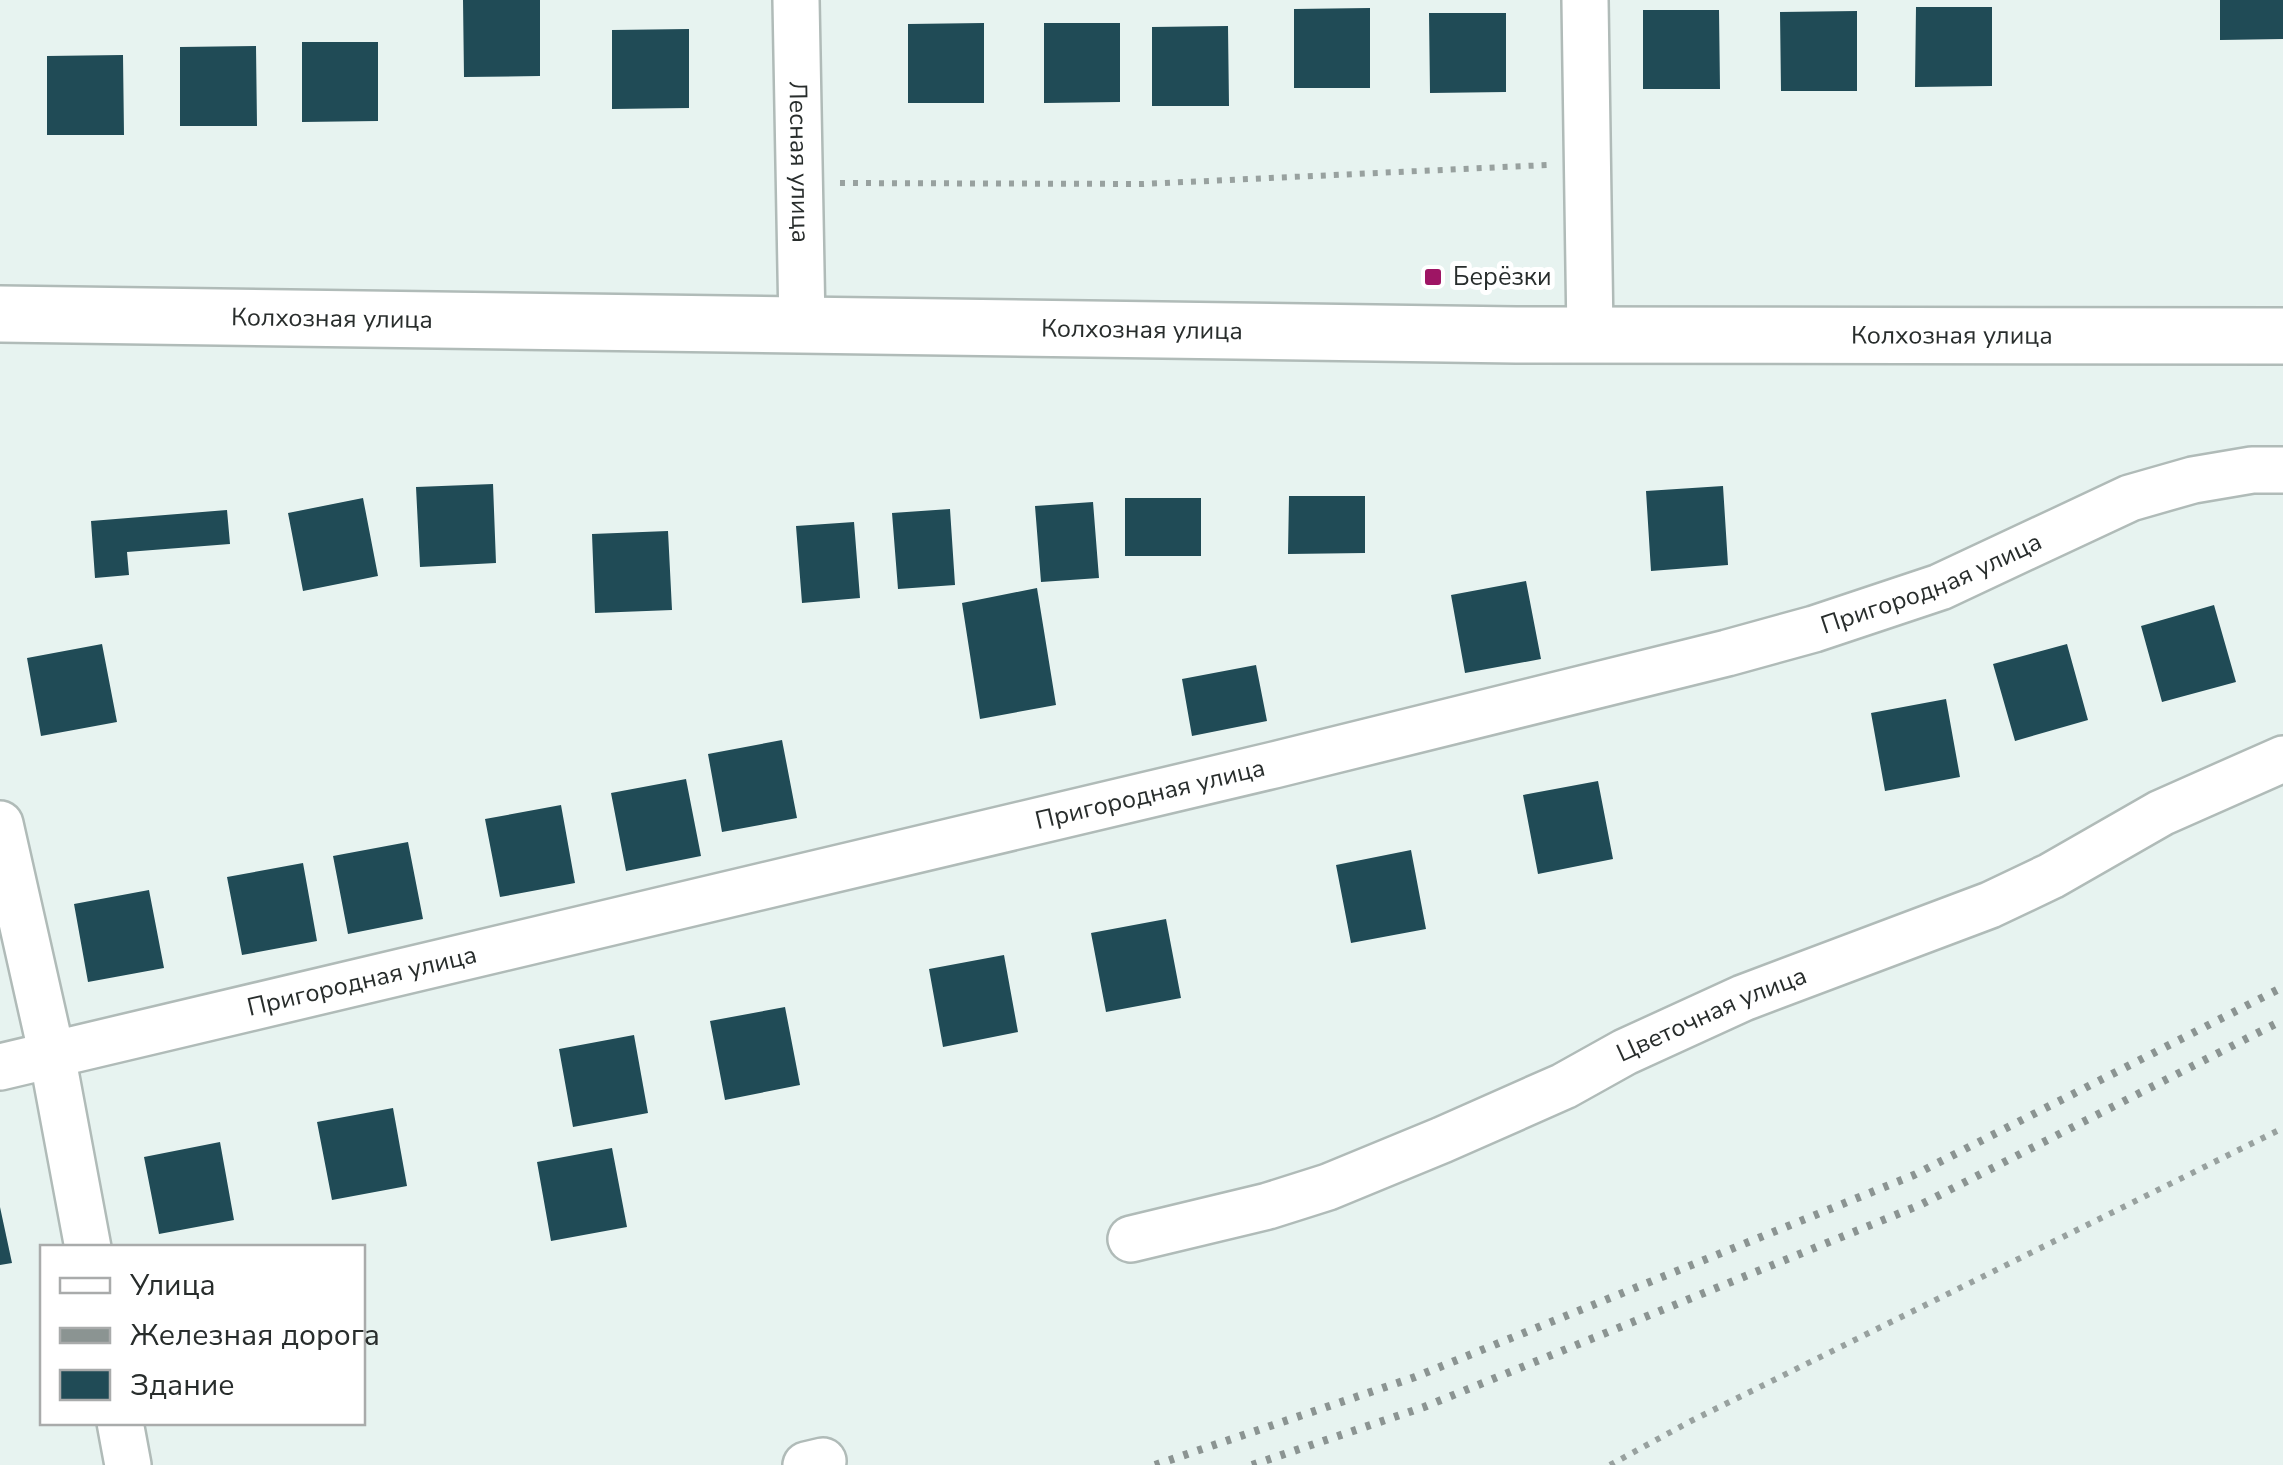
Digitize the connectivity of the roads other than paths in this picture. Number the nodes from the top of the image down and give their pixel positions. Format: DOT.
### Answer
graph roads {
  1 [pos="796,0"];
  2 [pos="1586,0"];
  3 [pos="0,314"];
  4 [pos="802,325"];
  5 [pos="1590,335"];
  6 [pos="2283,336"];
  7 [pos="2283,470"];
  8 [pos="2283,759"];
  9 [pos="0,824"];
  10 [pos="52,1054"];
  11 [pos="0,1067"];
  12 [pos="1131,1239"];
  13 [pos="87,1245"];
  14 [pos="121,1425"];
  15 [pos="128,1465"];
  1 -- 4 [label="street, Лесная улица"];
  2 -- 5 [label="street"];
  3 -- 4 [label="main road, Колхозная улица"];
  4 -- 5 [label="main road, Колхозная улица"];
  5 -- 6 [label="main road, Колхозная улица"];
  7 -- 10 [label="street, Пригородная улица"];
  8 -- 12 [label="street, Цветочная улица"];
  9 -- 10 [label="street"];
  10 -- 11 [label="street, Пригородная улица"];
  10 -- 13 [label="street"];
  14 -- 15 [label="street"];
}
